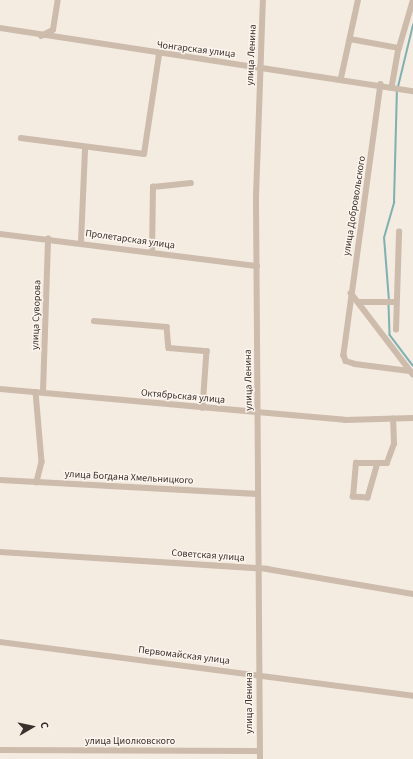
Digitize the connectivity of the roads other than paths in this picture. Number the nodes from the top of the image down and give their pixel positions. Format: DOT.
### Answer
graph roads {
  1 [pos="58,0"];
  2 [pos="263,0"];
  3 [pos="358,0"];
  4 [pos="413,0"];
  5 [pos="0,28"];
  6 [pos="40,36"];
  7 [pos="350,39"];
  8 [pos="399,48"];
  9 [pos="159,55"];
  10 [pos="260,68"];
  11 [pos="341,78"];
  12 [pos="381,84"];
  13 [pos="391,86"];
  14 [pos="410,90"];
  15 [pos="20,138"];
  16 [pos="84,149"];
  17 [pos="190,183"];
  18 [pos="399,232"];
  19 [pos="0,234"];
  20 [pos="48,239"];
  21 [pos="81,242"];
  22 [pos="152,252"];
  23 [pos="257,266"];
  24 [pos="351,293"];
  25 [pos="359,302"];
  26 [pos="396,302"];
  27 [pos="94,321"];
  28 [pos="396,330"];
  29 [pos="412,372"];
  30 [pos="0,389"];
  31 [pos="36,392"];
  32 [pos="43,392"];
  33 [pos="203,408"];
  34 [pos="258,413"];
  35 [pos="413,418"];
  36 [pos="393,419"];
  37 [pos="378,463"];
  38 [pos="0,480"];
  39 [pos="37,482"];
  40 [pos="258,494"];
  41 [pos="0,552"];
  42 [pos="260,568"];
  43 [pos="413,594"];
  44 [pos="0,642"];
  45 [pos="259,674"];
  46 [pos="413,696"];
  47 [pos="0,750"];
  48 [pos="260,751"];
  49 [pos="260,759"];
  1 -- 6 [label="street"];
  2 -- 10 [label="street, улица Ленина"];
  3 -- 7 [label="street"];
  4 -- 8 [label="street"];
  5 -- 6 [label="street, Чонгарская улица"];
  6 -- 9 [label="street, Чонгарская улица"];
  7 -- 8 [label="street"];
  7 -- 11 [label="street"];
  8 -- 13 [label="street"];
  9 -- 10 [label="street, Чонгарская улица"];
  9 -- 16 [label="street"];
  10 -- 11 [label="street, Чонгарская улица"];
  10 -- 23 [label="street, улица Ленина"];
  11 -- 12 [label="street, Чонгарская улица"];
  12 -- 13 [label="street, Чонгарская улица"];
  12 -- 24 [label="street, улица Добровольского"];
  13 -- 14 [label="street, Чонгарская улица"];
  15 -- 16 [label="street"];
  16 -- 21 [label="street"];
  17 -- 22 [label="street"];
  18 -- 26 [label="street"];
  19 -- 20 [label="street, Пролетарская улица"];
  20 -- 21 [label="street, Пролетарская улица"];
  20 -- 32 [label="street, улица Суворова"];
  21 -- 22 [label="street, Пролетарская улица"];
  22 -- 23 [label="street, Пролетарская улица"];
  23 -- 34 [label="street, улица Ленина"];
  24 -- 25 [label="street"];
  24 -- 29 [label="street, улица Добровольского"];
  25 -- 26 [label="street"];
  25 -- 29 [label="street"];
  26 -- 28 [label="street"];
  27 -- 33 [label="street"];
  30 -- 31 [label="street, Октябрьская улица"];
  31 -- 32 [label="street, Октябрьская улица"];
  31 -- 39 [label="street"];
  32 -- 33 [label="street, Октябрьская улица"];
  33 -- 34 [label="street, Октябрьская улица"];
  34 -- 36 [label="street, Октябрьская улица"];
  34 -- 40 [label="street, улица Ленина"];
  35 -- 36 [label="street, Октябрьская улица"];
  36 -- 37 [label="street"];
  37 -- 37 [label="street"];
  38 -- 39 [label="street, улица Богдана Хмельницкого"];
  39 -- 40 [label="street, улица Богдана Хмельницкого"];
  40 -- 42 [label="street, улица Ленина"];
  41 -- 42 [label="street, Советская улица"];
  42 -- 43 [label="street, Советская улица"];
  42 -- 45 [label="street, улица Ленина"];
  44 -- 45 [label="street, Первомайская улица"];
  45 -- 46 [label="street, Первомайская улица"];
  45 -- 48 [label="street, улица Ленина"];
  47 -- 48 [label="street, улица Циолковского"];
  48 -- 49 [label="street, улица Ленина"];
}
